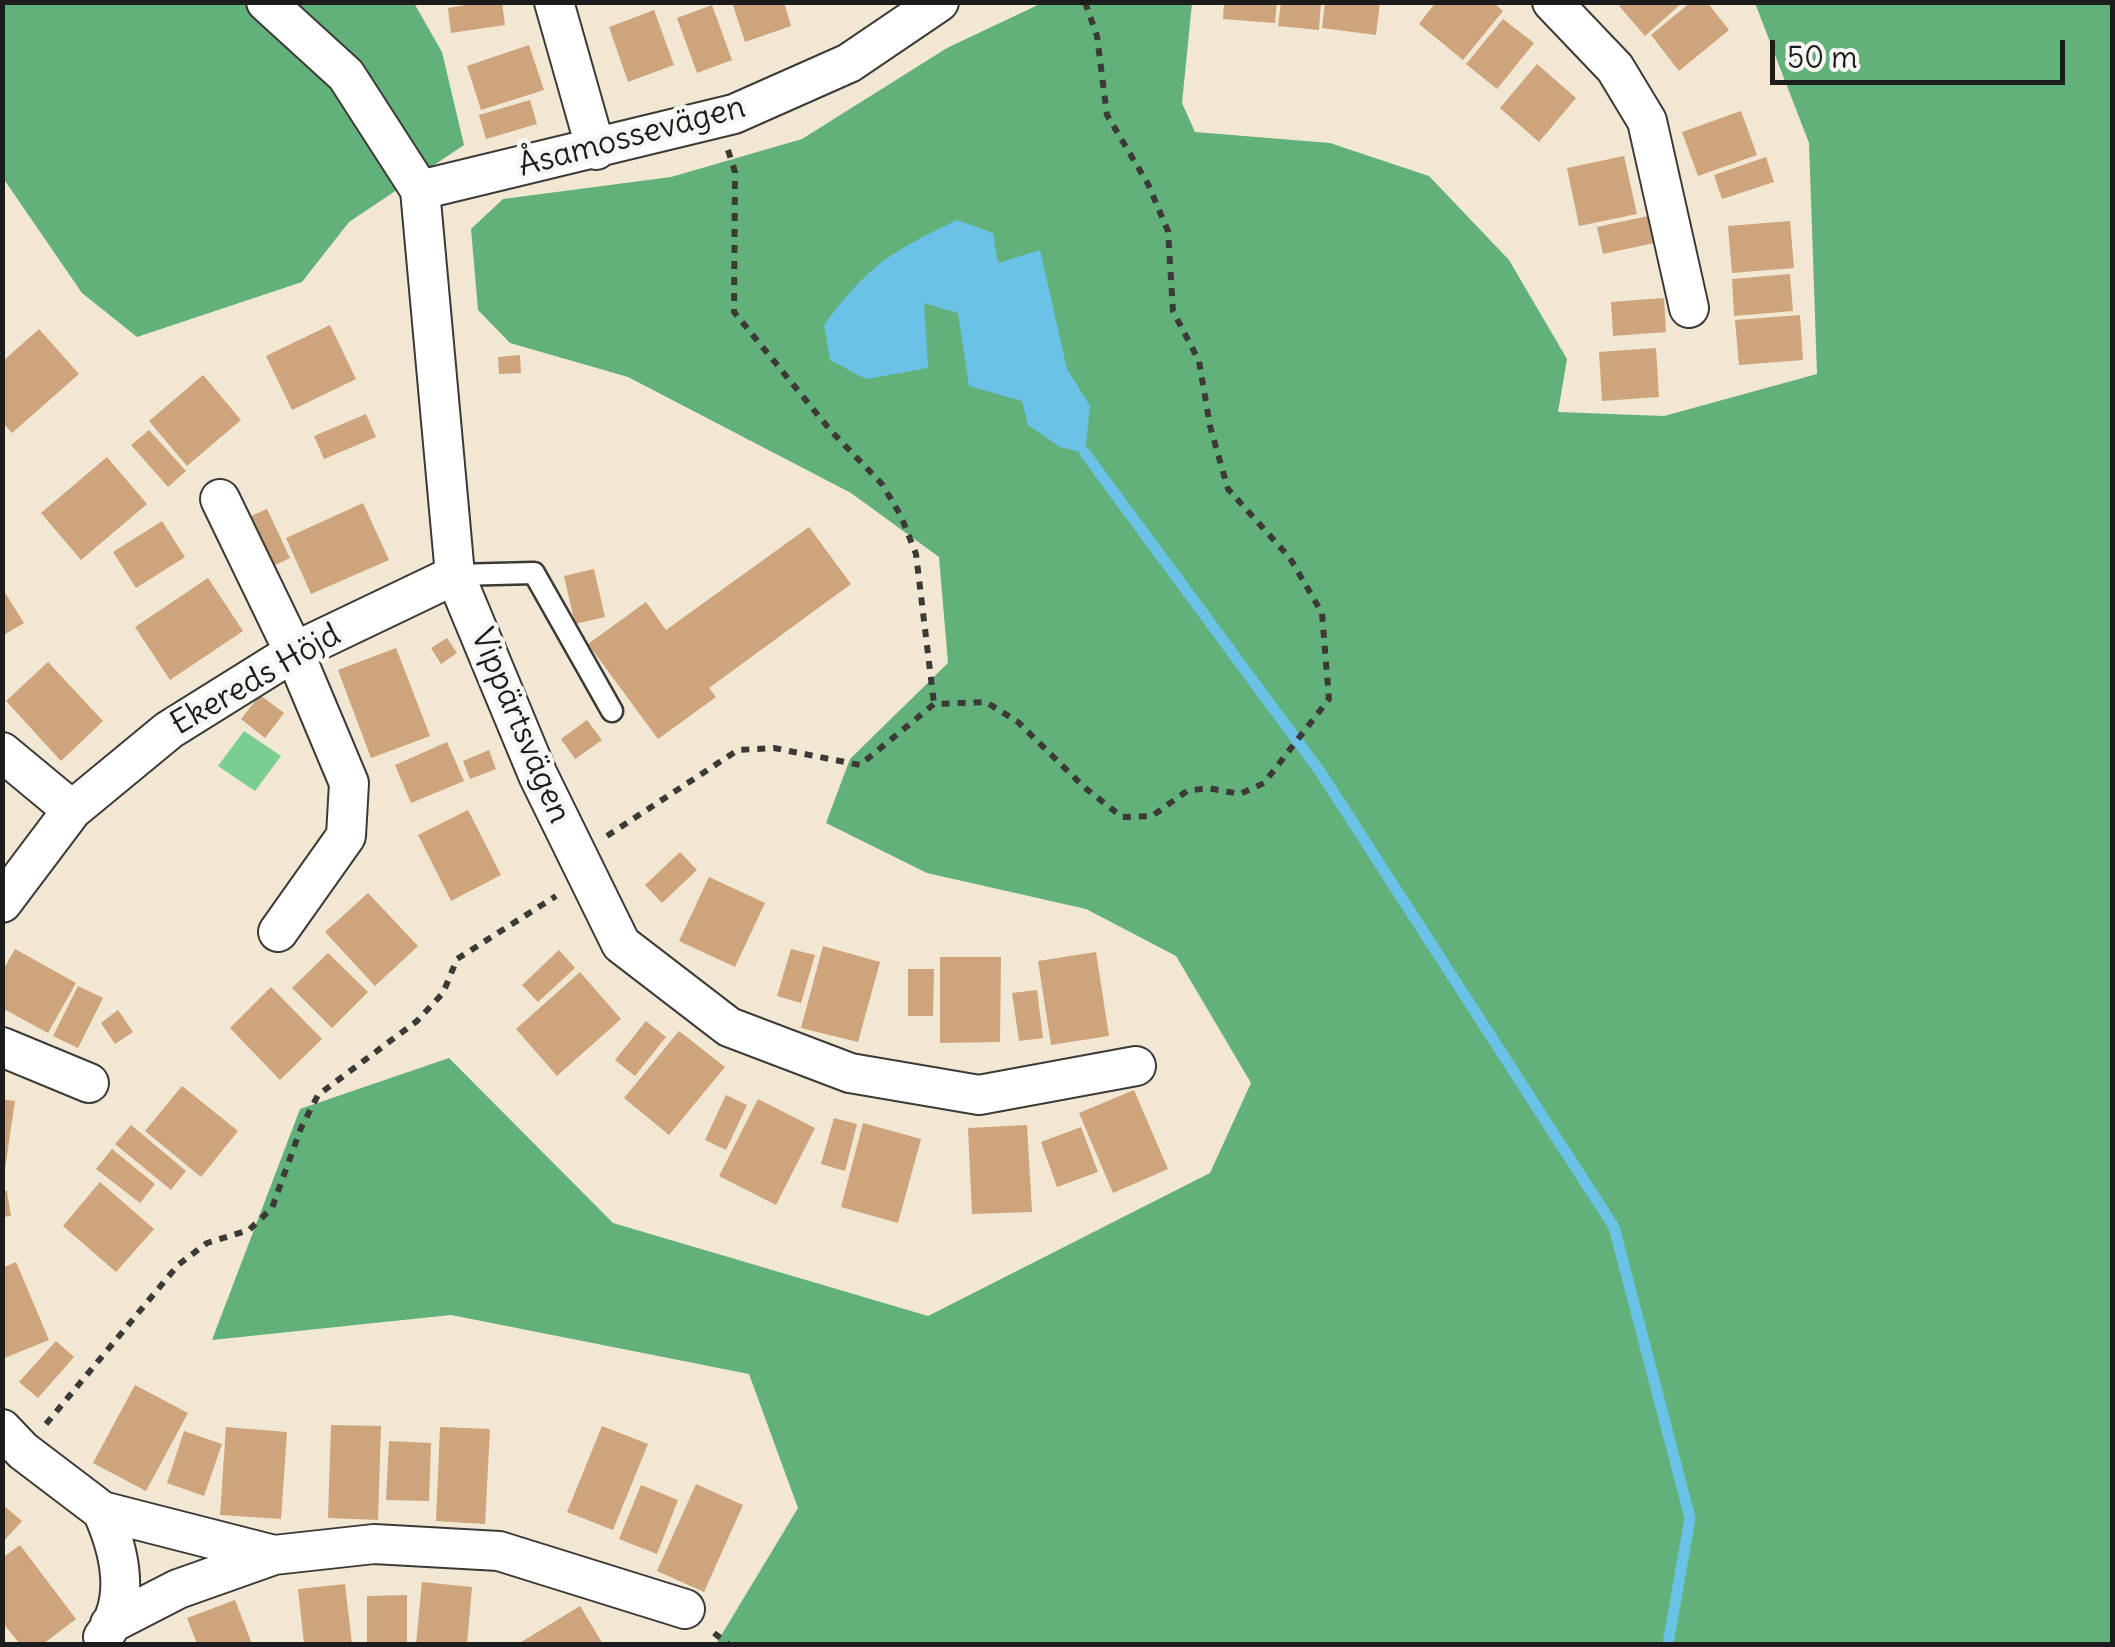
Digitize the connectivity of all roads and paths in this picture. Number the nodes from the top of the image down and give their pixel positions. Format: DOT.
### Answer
graph roads {
  1 [pos="266,2"];
  2 [pos="554,2"];
  3 [pos="939,2"];
  4 [pos="1085,2"];
  5 [pos="1552,2"];
  6 [pos="718,118"];
  7 [pos="596,150"];
  8 [pos="420,190"];
  9 [pos="1688,308"];
  10 [pos="220,498"];
  11 [pos="455,575"];
  12 [pos="294,652"];
  13 [pos="934,704"];
  14 [pos="612,711"];
  15 [pos="2,752"];
  16 [pos="72,810"];
  17 [pos="577,856"];
  18 [pos="2,903"];
  19 [pos="278,932"];
  20 [pos="2,1047"];
  21 [pos="1136,1066"];
  22 [pos="90,1083"];
  23 [pos="13,1440"];
  24 [pos="102,1511"];
  25 [pos="274,1555"];
  26 [pos="685,1609"];
  27 [pos="103,1634"];
  1 -- 8 [label="street, Vippärtsvägen"];
  2 -- 7 [label="street"];
  3 -- 6 [label="street, Åsamossevägen"];
  4 -- 13 [label="path"];
  5 -- 9 [label="street"];
  6 -- 7 [label="street, Åsamossevägen"];
  6 -- 13 [label="path"];
  7 -- 8 [label="street, Åsamossevägen"];
  8 -- 11 [label="street, Vippärtsvägen"];
  10 -- 12 [label="street"];
  11 -- 12 [label="street, Ekereds Höjd"];
  11 -- 14 [label="lane"];
  11 -- 17 [label="street, Vippärtsvägen"];
  12 -- 16 [label="street, Ekereds Höjd"];
  12 -- 19 [label="street"];
  13 -- 17 [label="path"];
  15 -- 16 [label="street"];
  16 -- 18 [label="street, Ekereds Höjd"];
  17 -- 21 [label="street, Vippärtsvägen"];
  17 -- 23 [label="path"];
  20 -- 22 [label="street"];
  23 -- 24 [label="street"];
  24 -- 25 [label="street"];
  24 -- 27 [label="street"];
  25 -- 26 [label="street"];
  25 -- 27 [label="street"];
}
